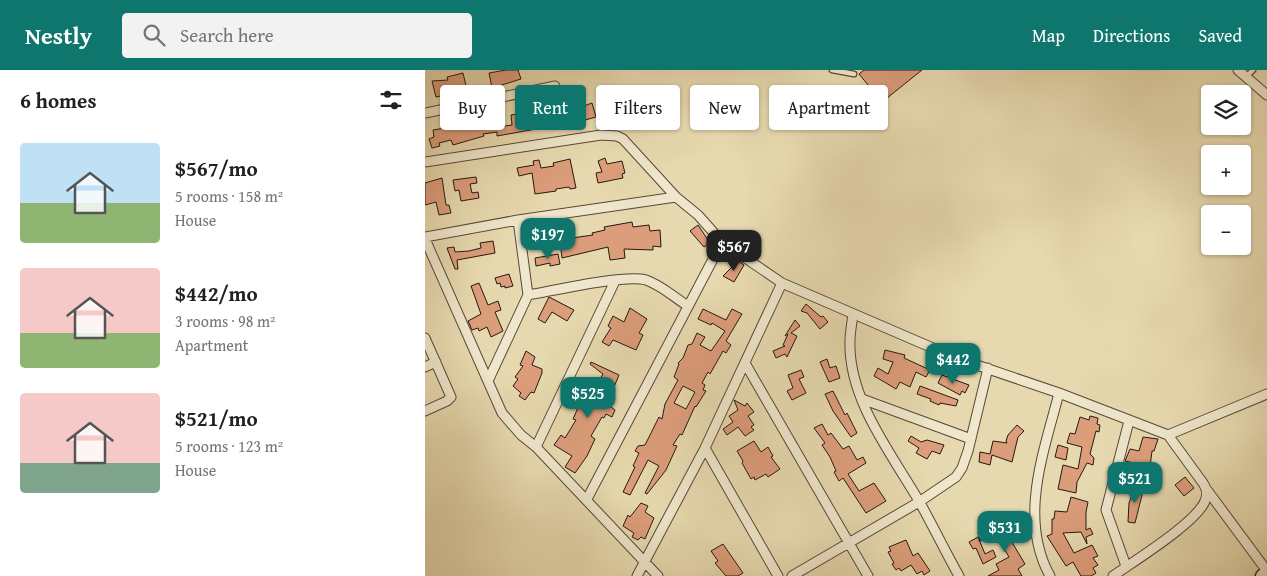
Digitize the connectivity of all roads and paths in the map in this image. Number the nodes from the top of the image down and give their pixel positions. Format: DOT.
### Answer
graph roads {
  1 [pos="832,70"];
  2 [pos="1238,70"];
  3 [pos="1253,70"];
  4 [pos="854,74"];
  5 [pos="1246,77"];
  6 [pos="515,94"];
  7 [pos="1267,95"];
  8 [pos="425,113"];
  9 [pos="425,162"];
  10 [pos="676,198"];
  11 [pos="518,220"];
  12 [pos="425,238"];
  13 [pos="721,242"];
  14 [pos="615,281"];
  15 [pos="782,283"];
  16 [pos="528,295"];
  17 [pos="688,306"];
  18 [pos="853,314"];
  19 [pos="425,338"];
  20 [pos="436,362"];
  21 [pos="745,363"];
  22 [pos="425,367"];
  23 [pos="988,368"];
  24 [pos="488,381"];
  25 [pos="1059,393"];
  26 [pos="1267,394"];
  27 [pos="862,399"];
  28 [pos="425,411"];
  29 [pos="1129,421"];
  30 [pos="1168,435"];
  31 [pos="971,439"];
  32 [pos="536,447"];
  33 [pos="705,448"];
  34 [pos="1207,490"];
  35 [pos="587,500"];
  36 [pos="919,502"];
  37 [pos="849,543"];
  38 [pos="645,561"];
  39 [pos="1127,566"];
  40 [pos="1267,571"];
  41 [pos="637,576"];
  42 [pos="658,576"];
  43 [pos="778,576"];
  44 [pos="792,576"];
  45 [pos="868,576"];
  46 [pos="959,576"];
  47 [pos="1050,576"];
  48 [pos="1113,576"];
  49 [pos="1262,576"];
  1 -- 4 [label="lane"];
  2 -- 5 [label="street"];
  3 -- 5 [label="lane"];
  5 -- 7 [label="street"];
  6 -- 8 [label="street"];
  9 -- 10 [label="street"];
  10 -- 11 [label="street"];
  10 -- 13 [label="street"];
  11 -- 12 [label="street"];
  11 -- 16 [label="street"];
  12 -- 24 [label="street"];
  13 -- 15 [label="street"];
  13 -- 17 [label="street"];
  14 -- 16 [label="street"];
  14 -- 17 [label="street"];
  14 -- 32 [label="street"];
  15 -- 18 [label="street"];
  15 -- 21 [label="street"];
  16 -- 24 [label="street"];
  17 -- 35 [label="street"];
  18 -- 23 [label="street"];
  18 -- 27 [label="street"];
  19 -- 20 [label="street"];
  20 -- 22 [label="street"];
  20 -- 28 [label="street"];
  21 -- 33 [label="street"];
  21 -- 37 [label="street"];
  23 -- 25 [label="street"];
  23 -- 31 [label="street"];
  24 -- 32 [label="street"];
  25 -- 29 [label="street"];
  25 -- 47 [label="street"];
  26 -- 30 [label="street"];
  27 -- 31 [label="street"];
  27 -- 36 [label="street"];
  29 -- 30 [label="street"];
  29 -- 39 [label="street"];
  30 -- 34 [label="street"];
  31 -- 36 [label="street"];
  32 -- 35 [label="street"];
  33 -- 38 [label="street"];
  33 -- 43 [label="street"];
  34 -- 39 [label="street"];
  34 -- 40 [label="street"];
  35 -- 38 [label="street"];
  36 -- 37 [label="street"];
  36 -- 46 [label="street"];
  37 -- 44 [label="street"];
  37 -- 45 [label="street"];
  38 -- 41 [label="street"];
  38 -- 42 [label="street"];
  39 -- 48 [label="street"];
  40 -- 49 [label="street"];
}
